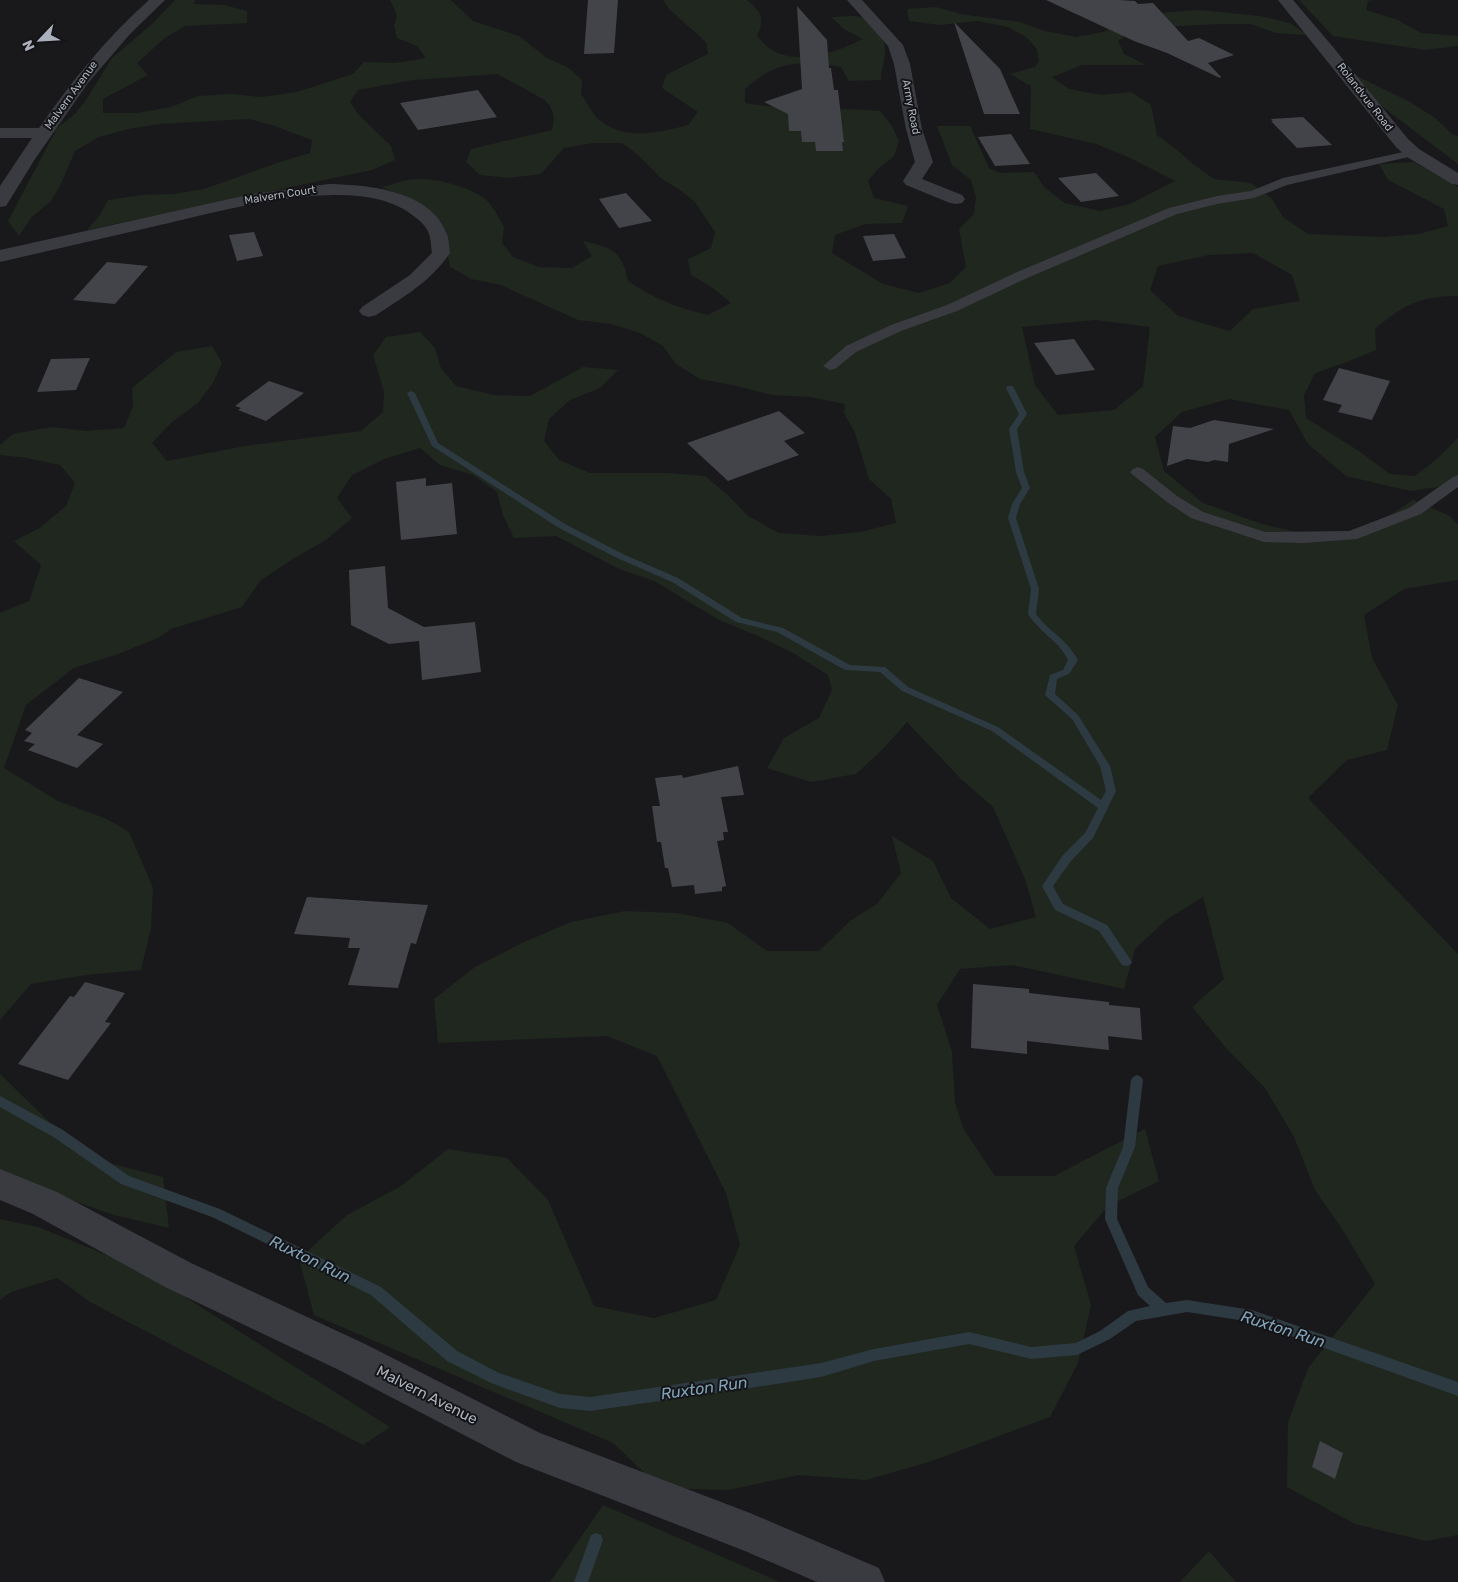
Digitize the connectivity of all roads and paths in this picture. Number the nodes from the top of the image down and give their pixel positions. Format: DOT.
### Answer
graph roads {
  1 [pos="158,0"];
  2 [pos="854,0"];
  3 [pos="1285,0"];
  4 [pos="0,133"];
  5 [pos="43,133"];
  6 [pos="1413,153"];
  7 [pos="1458,180"];
  8 [pos="956,199"];
  9 [pos="0,202"];
  10 [pos="0,256"];
  11 [pos="369,311"];
  12 [pos="830,366"];
  13 [pos="1138,472"];
  14 [pos="1458,480"];
  15 [pos="0,1184"];
  16 [pos="865,1582"];
  1 -- 5 [label="street, Malvern Avenue"];
  2 -- 8 [label="street, Army Road"];
  3 -- 6 [label="street, Rolandvue Road"];
  4 -- 5 [label="street"];
  5 -- 9 [label="street, Malvern Avenue"];
  6 -- 7 [label="street, Rolandvue Road"];
  6 -- 12 [label="lane"];
  10 -- 11 [label="street, Malvern Court"];
  13 -- 14 [label="lane"];
  15 -- 16 [label="street, Malvern Avenue"];
}
